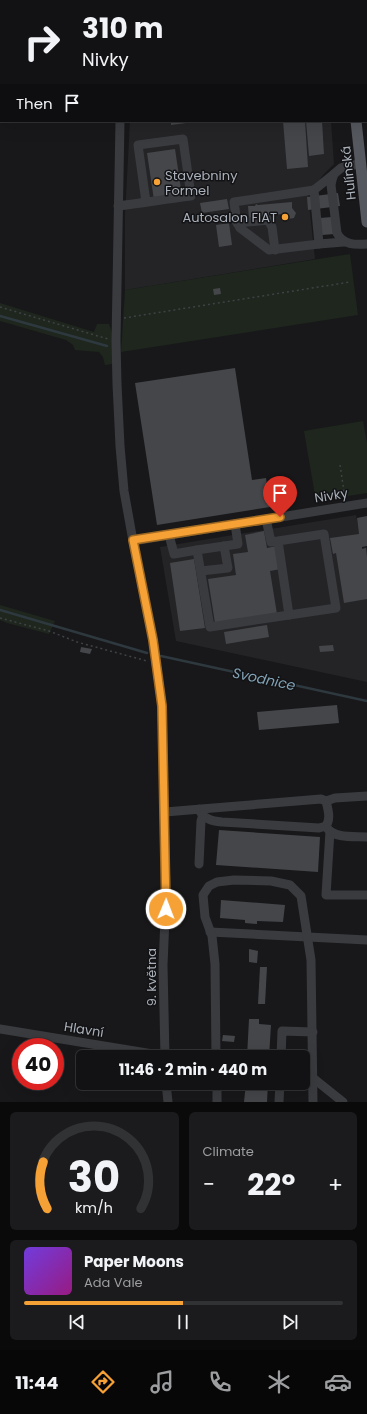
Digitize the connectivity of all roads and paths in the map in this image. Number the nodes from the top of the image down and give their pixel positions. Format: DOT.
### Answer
graph roads {
  1 [pos="120,122"];
  2 [pos="356,122"];
  3 [pos="361,164"];
  4 [pos="334,174"];
  5 [pos="314,190"];
  6 [pos="146,202"];
  7 [pos="118,206"];
  8 [pos="367,222"];
  9 [pos="237,223"];
  10 [pos="344,242"];
  11 [pos="320,244"];
  12 [pos="367,244"];
  13 [pos="275,250"];
  14 [pos="350,282"];
  15 [pos="0,307"];
  16 [pos="116,319"];
  17 [pos="116,341"];
  18 [pos="340,465"];
  19 [pos="367,503"];
  20 [pos="346,506"];
  21 [pos="266,519"];
  22 [pos="235,524"];
  23 [pos="170,534"];
  24 [pos="133,540"];
  25 [pos="278,541"];
  26 [pos="224,546"];
  27 [pos="197,550"];
  28 [pos="201,571"];
  29 [pos="289,615"];
  30 [pos="0,618"];
  31 [pos="157,664"];
  32 [pos="367,796"];
  33 [pos="326,801"];
  34 [pos="165,812"];
  35 [pos="201,812"];
  36 [pos="328,829"];
  37 [pos="367,837"];
  38 [pos="199,864"];
  39 [pos="367,896"];
  40 [pos="210,932"];
  41 [pos="308,937"];
  42 [pos="367,940"];
  43 [pos="0,1029"];
  44 [pos="313,1032"];
  45 [pos="128,1050"];
  46 [pos="165,1050"];
  47 [pos="216,1050"];
  48 [pos="281,1050"];
  49 [pos="313,1078"];
  50 [pos="167,1090"];
  51 [pos="217,1090"];
  52 [pos="280,1090"];
  53 [pos="168,1102"];
  54 [pos="217,1102"];
  55 [pos="279,1102"];
  56 [pos="313,1102"];
  57 [pos="343,1102"];
  1 -- 7 [label="street, 9. května"];
  2 -- 3 [label="main road, Hulínská"];
  3 -- 4 [label="street"];
  3 -- 8 [label="main road, Hulínská"];
  4 -- 5 [label="street"];
  4 -- 10 [label="street"];
  5 -- 9 [label="street"];
  5 -- 11 [label="street"];
  6 -- 6 [label="street"];
  6 -- 7 [label="street"];
  7 -- 16 [label="street, 9. května"];
  9 -- 13 [label="street"];
  9 -- 13 [label="street"];
  10 -- 11 [label="street"];
  10 -- 12 [label="street"];
  11 -- 13 [label="street"];
  14 -- 16 [label="path"];
  15 -- 17 [label="path"];
  16 -- 17 [label="street, 9. května"];
  17 -- 24 [label="street, 9. května"];
  18 -- 20 [label="path"];
  19 -- 20 [label="street, Nivky"];
  20 -- 21 [label="street, Nivky"];
  21 -- 22 [label="street, Nivky"];
  21 -- 25 [label="street"];
  22 -- 23 [label="street, Nivky"];
  22 -- 26 [label="street"];
  23 -- 24 [label="street, Nivky"];
  23 -- 27 [label="street"];
  24 -- 31 [label="street, 9. května"];
  25 -- 29 [label="street"];
  25 -- 29 [label="street"];
  26 -- 27 [label="street"];
  26 -- 28 [label="street"];
  27 -- 28 [label="street"];
  28 -- 29 [label="street"];
  30 -- 31 [label="path"];
  31 -- 34 [label="street, 9. května"];
  32 -- 33 [label="street"];
  33 -- 35 [label="street"];
  33 -- 36 [label="street"];
  34 -- 35 [label="street"];
  34 -- 46 [label="street, 9. května"];
  35 -- 36 [label="street"];
  35 -- 38 [label="street"];
  36 -- 37 [label="street"];
  36 -- 39 [label="street"];
  40 -- 41 [label="street"];
  40 -- 41 [label="street"];
  40 -- 47 [label="street"];
  41 -- 42 [label="street"];
  41 -- 44 [label="street"];
  43 -- 45 [label="street, Hlavní"];
  44 -- 48 [label="street"];
  44 -- 49 [label="street"];
  49 -- 56 [label="street"];
  49 -- 57 [label="street"];
  50 -- 53 [label="street"];
  51 -- 54 [label="street"];
  52 -- 55 [label="street"];
}
